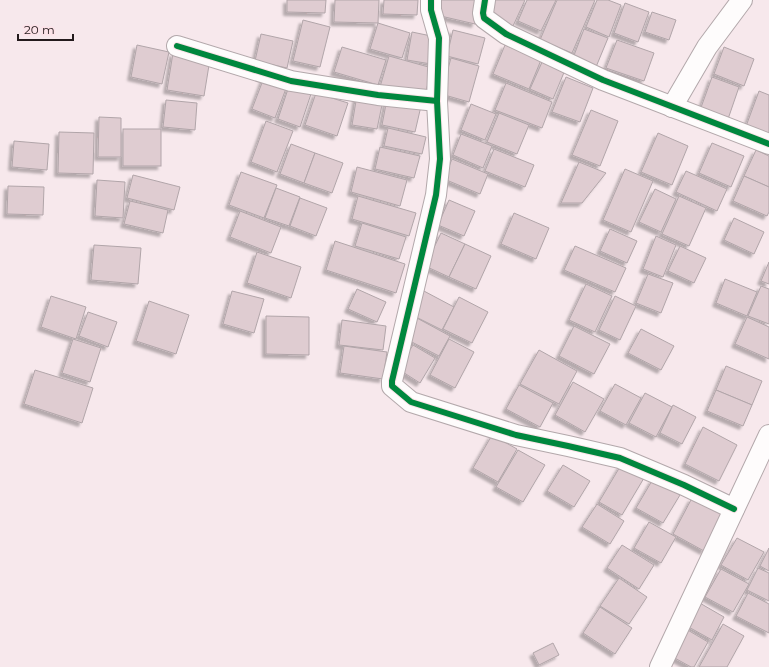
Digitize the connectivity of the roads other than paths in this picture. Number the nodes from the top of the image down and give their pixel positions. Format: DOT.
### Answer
graph roads {
  1 [pos="431,0"];
  2 [pos="485,0"];
  3 [pos="742,0"];
  4 [pos="177,46"];
  5 [pos="437,101"];
  6 [pos="672,107"];
  7 [pos="769,144"];
  8 [pos="769,435"];
  9 [pos="734,509"];
  10 [pos="660,667"];
  1 -- 5 [label="street"];
  2 -- 6 [label="street"];
  3 -- 6 [label="street"];
  4 -- 5 [label="street"];
  5 -- 9 [label="street"];
  6 -- 7 [label="street"];
  8 -- 9 [label="street"];
  9 -- 10 [label="street"];
}
